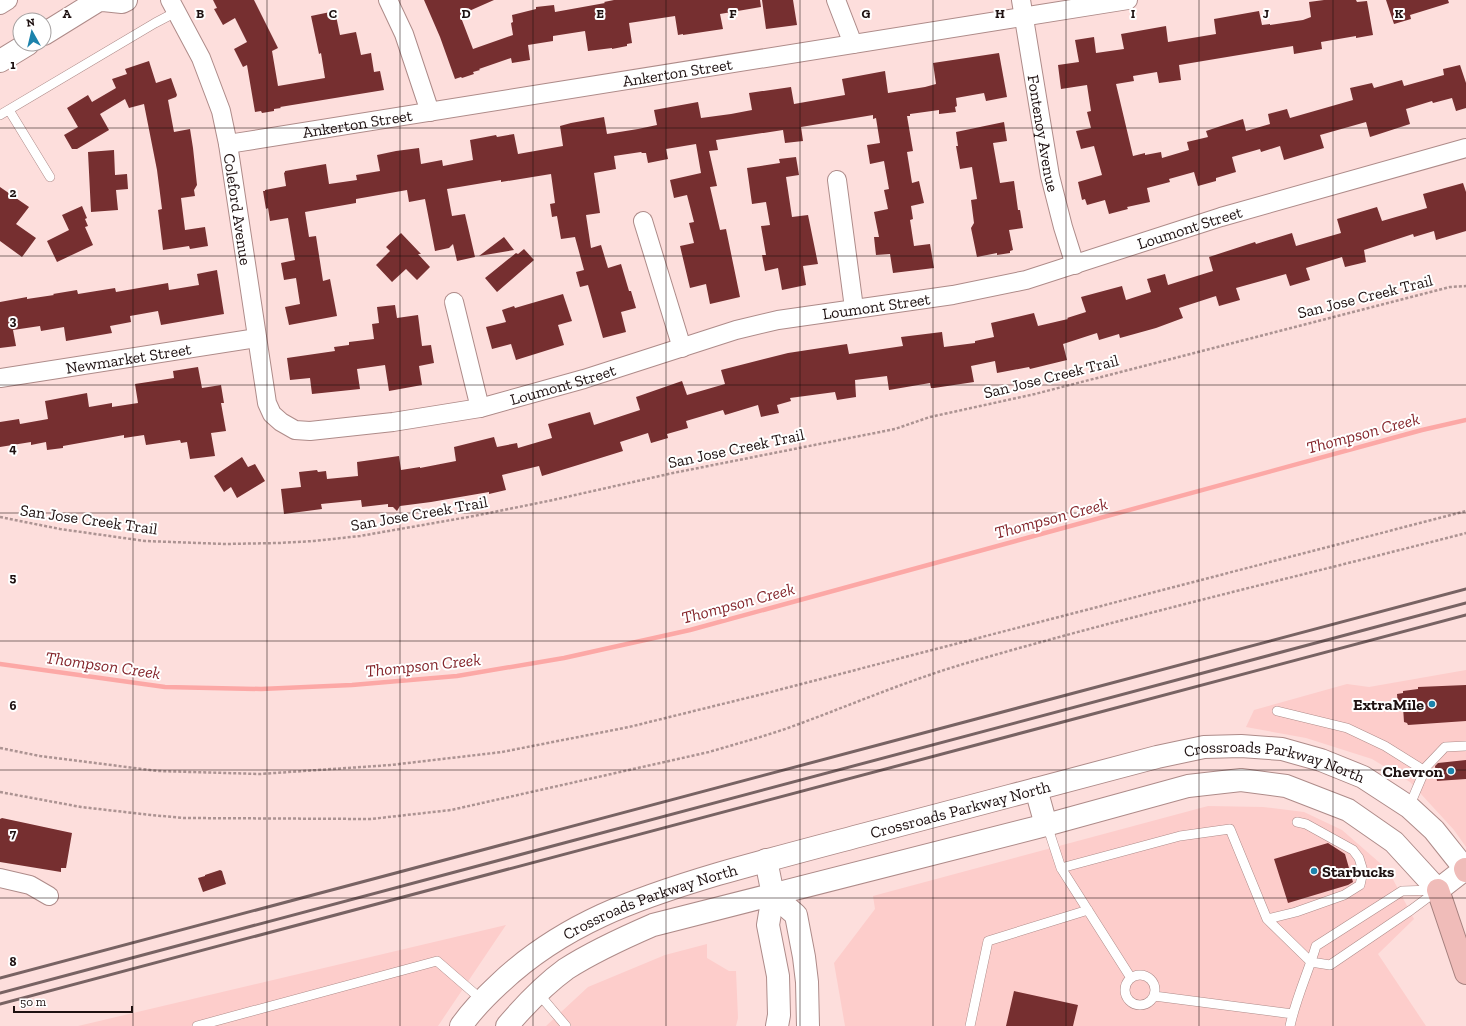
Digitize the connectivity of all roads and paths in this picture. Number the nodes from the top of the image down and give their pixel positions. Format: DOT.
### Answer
graph roads {
  1 [pos="8,0"];
  2 [pos="99,0"];
  3 [pos="103,0"];
  4 [pos="126,0"];
  5 [pos="388,0"];
  6 [pos="836,0"];
  7 [pos="1128,0"];
  8 [pos="0,5"];
  9 [pos="173,6"];
  10 [pos="1023,9"];
  11 [pos="52,29"];
  12 [pos="853,44"];
  13 [pos="15,52"];
  14 [pos="0,61"];
  15 [pos="9,110"];
  16 [pos="430,112"];
  17 [pos="0,116"];
  18 [pos="228,144"];
  19 [pos="1466,148"];
  20 [pos="50,176"];
  21 [pos="837,180"];
  22 [pos="643,221"];
  23 [pos="1075,265"];
  24 [pos="1466,286"];
  25 [pos="454,302"];
  26 [pos="854,308"];
  27 [pos="257,338"];
  28 [pos="682,348"];
  29 [pos="0,378"];
  30 [pos="480,408"];
  31 [pos="281,422"];
  32 [pos="1466,511"];
  33 [pos="0,517"];
  34 [pos="1466,533"];
  35 [pos="1277,711"];
  36 [pos="1466,746"];
  37 [pos="0,748"];
  38 [pos="1425,771"];
  39 [pos="1036,789"];
  40 [pos="0,792"];
  41 [pos="1410,807"];
  42 [pos="1297,822"];
  43 [pos="1046,825"];
  44 [pos="766,860"];
  45 [pos="1061,868"];
  46 [pos="1466,870"];
  47 [pos="0,878"];
  48 [pos="1438,890"];
  49 [pos="773,895"];
  50 [pos="49,896"];
  51 [pos="1088,910"];
  52 [pos="1268,919"];
  53 [pos="524,962"];
  54 [pos="1311,962"];
  55 [pos="1466,973"];
  56 [pos="1131,978"];
  57 [pos="538,993"];
  58 [pos="1154,996"];
  59 [pos="482,1000"];
  60 [pos="1293,1014"];
  61 [pos="197,1026"];
  62 [pos="461,1026"];
  63 [pos="507,1026"];
  64 [pos="566,1026"];
  65 [pos="777,1026"];
  66 [pos="808,1026"];
  67 [pos="970,1026"];
  68 [pos="1290,1026"];
  1 -- 8 [label="street"];
  2 -- 11 [label="street"];
  3 -- 4 [label="street"];
  5 -- 16 [label="street"];
  6 -- 12 [label="street"];
  7 -- 10 [label="street, Ankerton Street"];
  9 -- 15 [label="lane"];
  9 -- 18 [label="street, Coleford Avenue"];
  10 -- 12 [label="street, Ankerton Street"];
  10 -- 23 [label="street, Fontenoy Avenue"];
  12 -- 16 [label="street, Ankerton Street"];
  13 -- 14 [label="street"];
  15 -- 17 [label="lane"];
  15 -- 20 [label="lane"];
  16 -- 18 [label="street, Ankerton Street"];
  18 -- 27 [label="street, Coleford Avenue"];
  19 -- 23 [label="street, Loumont Street"];
  21 -- 26 [label="street"];
  22 -- 28 [label="street"];
  23 -- 26 [label="street, Loumont Street"];
  24 -- 33 [label="path, San Jose Creek Trail"];
  25 -- 30 [label="street"];
  26 -- 28 [label="street, Loumont Street"];
  27 -- 29 [label="street, Newmarket Street"];
  27 -- 31 [label="street, Coleford Avenue"];
  28 -- 30 [label="street, Loumont Street"];
  30 -- 31 [label="street, Loumont Street"];
  32 -- 37 [label="path"];
  34 -- 40 [label="path"];
  35 -- 38 [label="lane"];
  36 -- 38 [label="lane"];
  38 -- 41 [label="lane"];
  39 -- 41 [label="street, Crossroads Parkway North"];
  39 -- 43 [label="street"];
  39 -- 44 [label="street, Crossroads Parkway North"];
  41 -- 46 [label="street, Crossroads Parkway North"];
  42 -- 52 [label="lane"];
  43 -- 45 [label="lane"];
  43 -- 48 [label="street, Crossroads Parkway North"];
  43 -- 49 [label="street, Crossroads Parkway North"];
  44 -- 49 [label="street"];
  44 -- 53 [label="street, Crossroads Parkway North"];
  45 -- 51 [label="lane"];
  45 -- 52 [label="lane"];
  46 -- 48 [label="street"];
  47 -- 50 [label="street"];
  48 -- 54 [label="lane"];
  48 -- 54 [label="lane"];
  48 -- 55 [label="highway"];
  49 -- 57 [label="street, Crossroads Parkway North"];
  49 -- 65 [label="street"];
  49 -- 66 [label="street"];
  51 -- 56 [label="lane"];
  51 -- 67 [label="lane"];
  52 -- 54 [label="lane"];
  53 -- 57 [label="street"];
  53 -- 59 [label="street, Crossroads Parkway North"];
  54 -- 60 [label="lane"];
  56 -- 58 [label="lane"];
  56 -- 58 [label="lane"];
  57 -- 63 [label="street, Crossroads Parkway North"];
  57 -- 64 [label="lane"];
  58 -- 60 [label="lane"];
  59 -- 61 [label="lane"];
  59 -- 62 [label="street, Crossroads Parkway North"];
  60 -- 68 [label="lane"];
}
